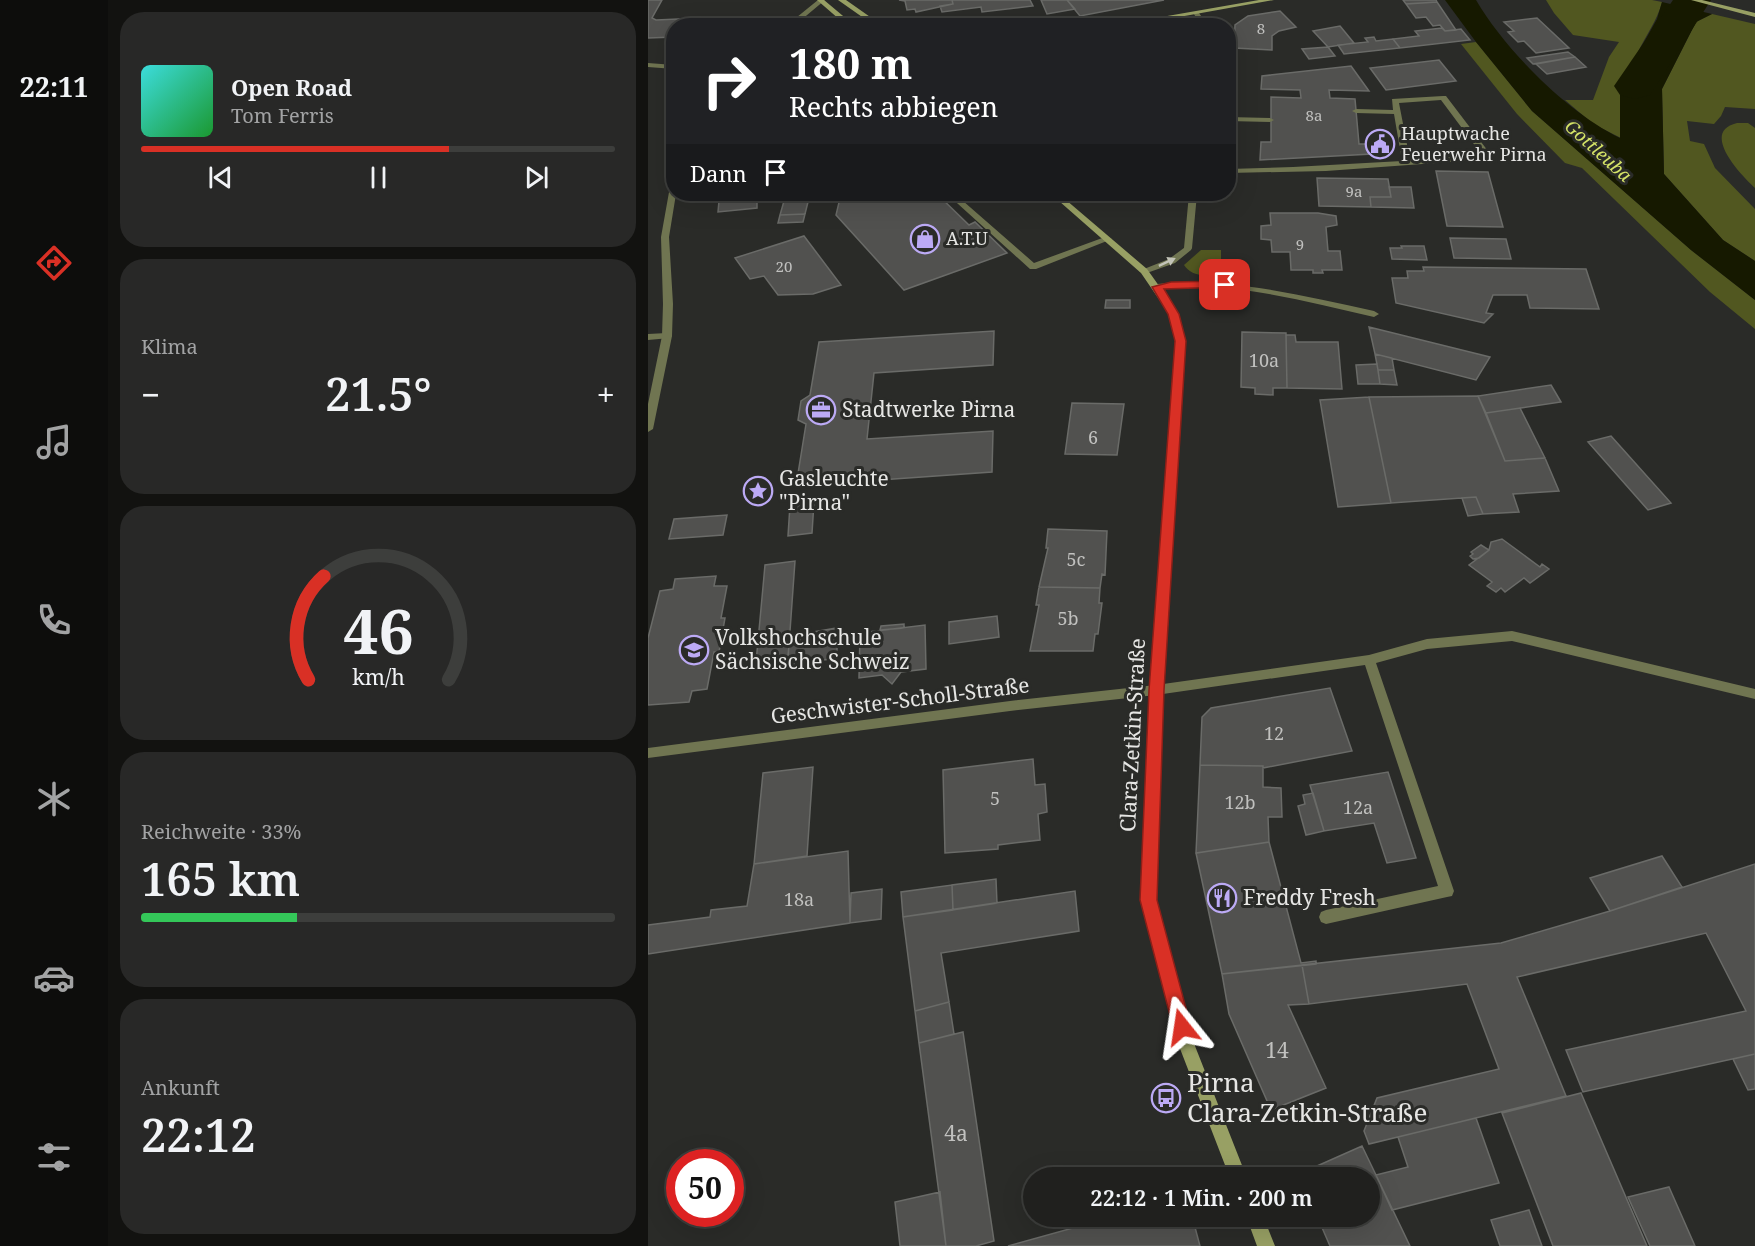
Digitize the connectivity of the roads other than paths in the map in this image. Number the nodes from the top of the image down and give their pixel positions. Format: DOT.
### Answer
graph roads {
  1 [pos="821,0"];
  2 [pos="841,0"];
  3 [pos="1271,0"];
  4 [pos="1694,0"];
  5 [pos="1197,14"];
  6 [pos="1755,15"];
  7 [pos="799,18"];
  8 [pos="840,18"];
  9 [pos="868,18"];
  10 [pos="1169,18"];
  11 [pos="1183,18"];
  12 [pos="1200,18"];
  13 [pos="648,65"];
  14 [pos="666,66"];
  15 [pos="1356,111"];
  16 [pos="1397,112"];
  17 [pos="1236,119"];
  18 [pos="1270,120"];
  19 [pos="1406,162"];
  20 [pos="1236,171"];
  21 [pos="671,201"];
  22 [pos="959,201"];
  23 [pos="1063,201"];
  24 [pos="1191,201"];
  25 [pos="1108,239"];
  26 [pos="1144,271"];
  27 [pos="1157,287"];
  28 [pos="1374,314"];
  29 [pos="667,336"];
  30 [pos="648,337"];
  31 [pos="648,429"];
  32 [pos="1369,660"];
  33 [pos="1156,690"];
  34 [pos="1755,694"];
  35 [pos="648,753"];
  36 [pos="1326,917"];
  37 [pos="1235,1167"];
  38 [pos="1258,1227"];
  39 [pos="1266,1246"];
  1 -- 7 [label="street"];
  1 -- 8 [label="main road"];
  2 -- 9 [label="main road"];
  3 -- 5 [label="main road"];
  4 -- 6 [label="main road"];
  5 -- 10 [label="main road"];
  5 -- 11 [label="main road"];
  5 -- 12 [label="street"];
  13 -- 14 [label="street"];
  15 -- 16 [label="street"];
  16 -- 19 [label="street"];
  16 -- 19 [label="street"];
  17 -- 18 [label="street"];
  19 -- 20 [label="street"];
  21 -- 29 [label="street"];
  22 -- 25 [label="street"];
  23 -- 25 [label="main road, Clara-Zetkin-Straße"];
  26 -- 24 [label="street, one-way"];
  25 -- 26 [label="main road, Clara-Zetkin-Straße"];
  26 -- 27 [label="main road, Clara-Zetkin-Straße"];
  27 -- 28 [label="street"];
  27 -- 33 [label="main road, Clara-Zetkin-Straße"];
  29 -- 30 [label="street"];
  29 -- 31 [label="street"];
  32 -- 33 [label="street, Geschwister-Scholl-Straße"];
  32 -- 34 [label="street, Geschwister-Scholl-Straße"];
  32 -- 36 [label="street"];
  33 -- 35 [label="street, Geschwister-Scholl-Straße"];
  33 -- 37 [label="main road, Clara-Zetkin-Straße"];
  38 -- 39 [label="main road"];
}
